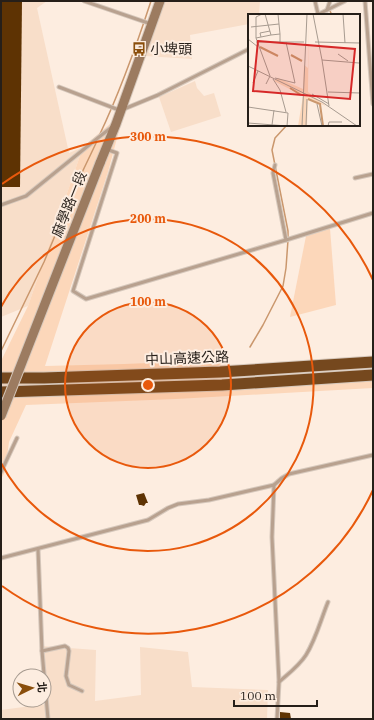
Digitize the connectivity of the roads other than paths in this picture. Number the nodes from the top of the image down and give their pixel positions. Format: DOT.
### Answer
graph roads {
  1 [pos="84,1"];
  2 [pos="160,1"];
  3 [pos="315,1"];
  4 [pos="330,1"];
  5 [pos="345,1"];
  6 [pos="365,1"];
  7 [pos="327,10"];
  8 [pos="318,14"];
  9 [pos="320,14"];
  10 [pos="149,23"];
  11 [pos="248,50"];
  12 [pos="59,87"];
  13 [pos="373,104"];
  14 [pos="121,110"];
  15 [pos="116,124"];
  16 [pos="106,149"];
  17 [pos="275,165"];
  18 [pos="373,174"];
  19 [pos="355,178"];
  20 [pos="1,205"];
  21 [pos="373,213"];
  22 [pos="286,240"];
  23 [pos="373,362"];
  24 [pos="373,375"];
  25 [pos="1,378"];
  26 [pos="1,392"];
  27 [pos="1,416"];
  28 [pos="17,438"];
  29 [pos="373,455"];
  30 [pos="1,472"];
  31 [pos="274,485"];
  32 [pos="38,549"];
  33 [pos="1,558"];
  34 [pos="328,602"];
  35 [pos="42,651"];
  36 [pos="279,682"];
  37 [pos="82,691"];
  38 [pos="48,719"];
  39 [pos="276,719"];
  1 -- 10 [label="lane"];
  2 -- 10 [label="main road, 麻學路一段"];
  3 -- 8 [label="lane"];
  4 -- 7 [label="lane"];
  5 -- 7 [label="lane"];
  6 -- 13 [label="lane"];
  7 -- 9 [label="lane"];
  10 -- 14 [label="main road, 麻學路一段"];
  11 -- 14 [label="lane"];
  12 -- 14 [label="lane"];
  14 -- 15 [label="main road, 麻學路一段"];
  15 -- 16 [label="main road, 麻學路一段"];
  15 -- 20 [label="lane"];
  16 -- 22 [label="lane"];
  16 -- 27 [label="main road, 麻學路一段, bridge"];
  17 -- 22 [label="lane"];
  18 -- 19 [label="lane"];
  21 -- 22 [label="lane"];
  23 -- 25 [label="highway, 中山高速公路"];
  24 -- 26 [label="highway, 中山高速公路"];
  28 -- 30 [label="lane"];
  29 -- 31 [label="lane"];
  31 -- 32 [label="lane"];
  31 -- 36 [label="lane"];
  32 -- 33 [label="lane"];
  32 -- 35 [label="lane"];
  34 -- 36 [label="lane"];
  35 -- 37 [label="lane"];
  35 -- 38 [label="lane"];
  36 -- 39 [label="lane"];
}
